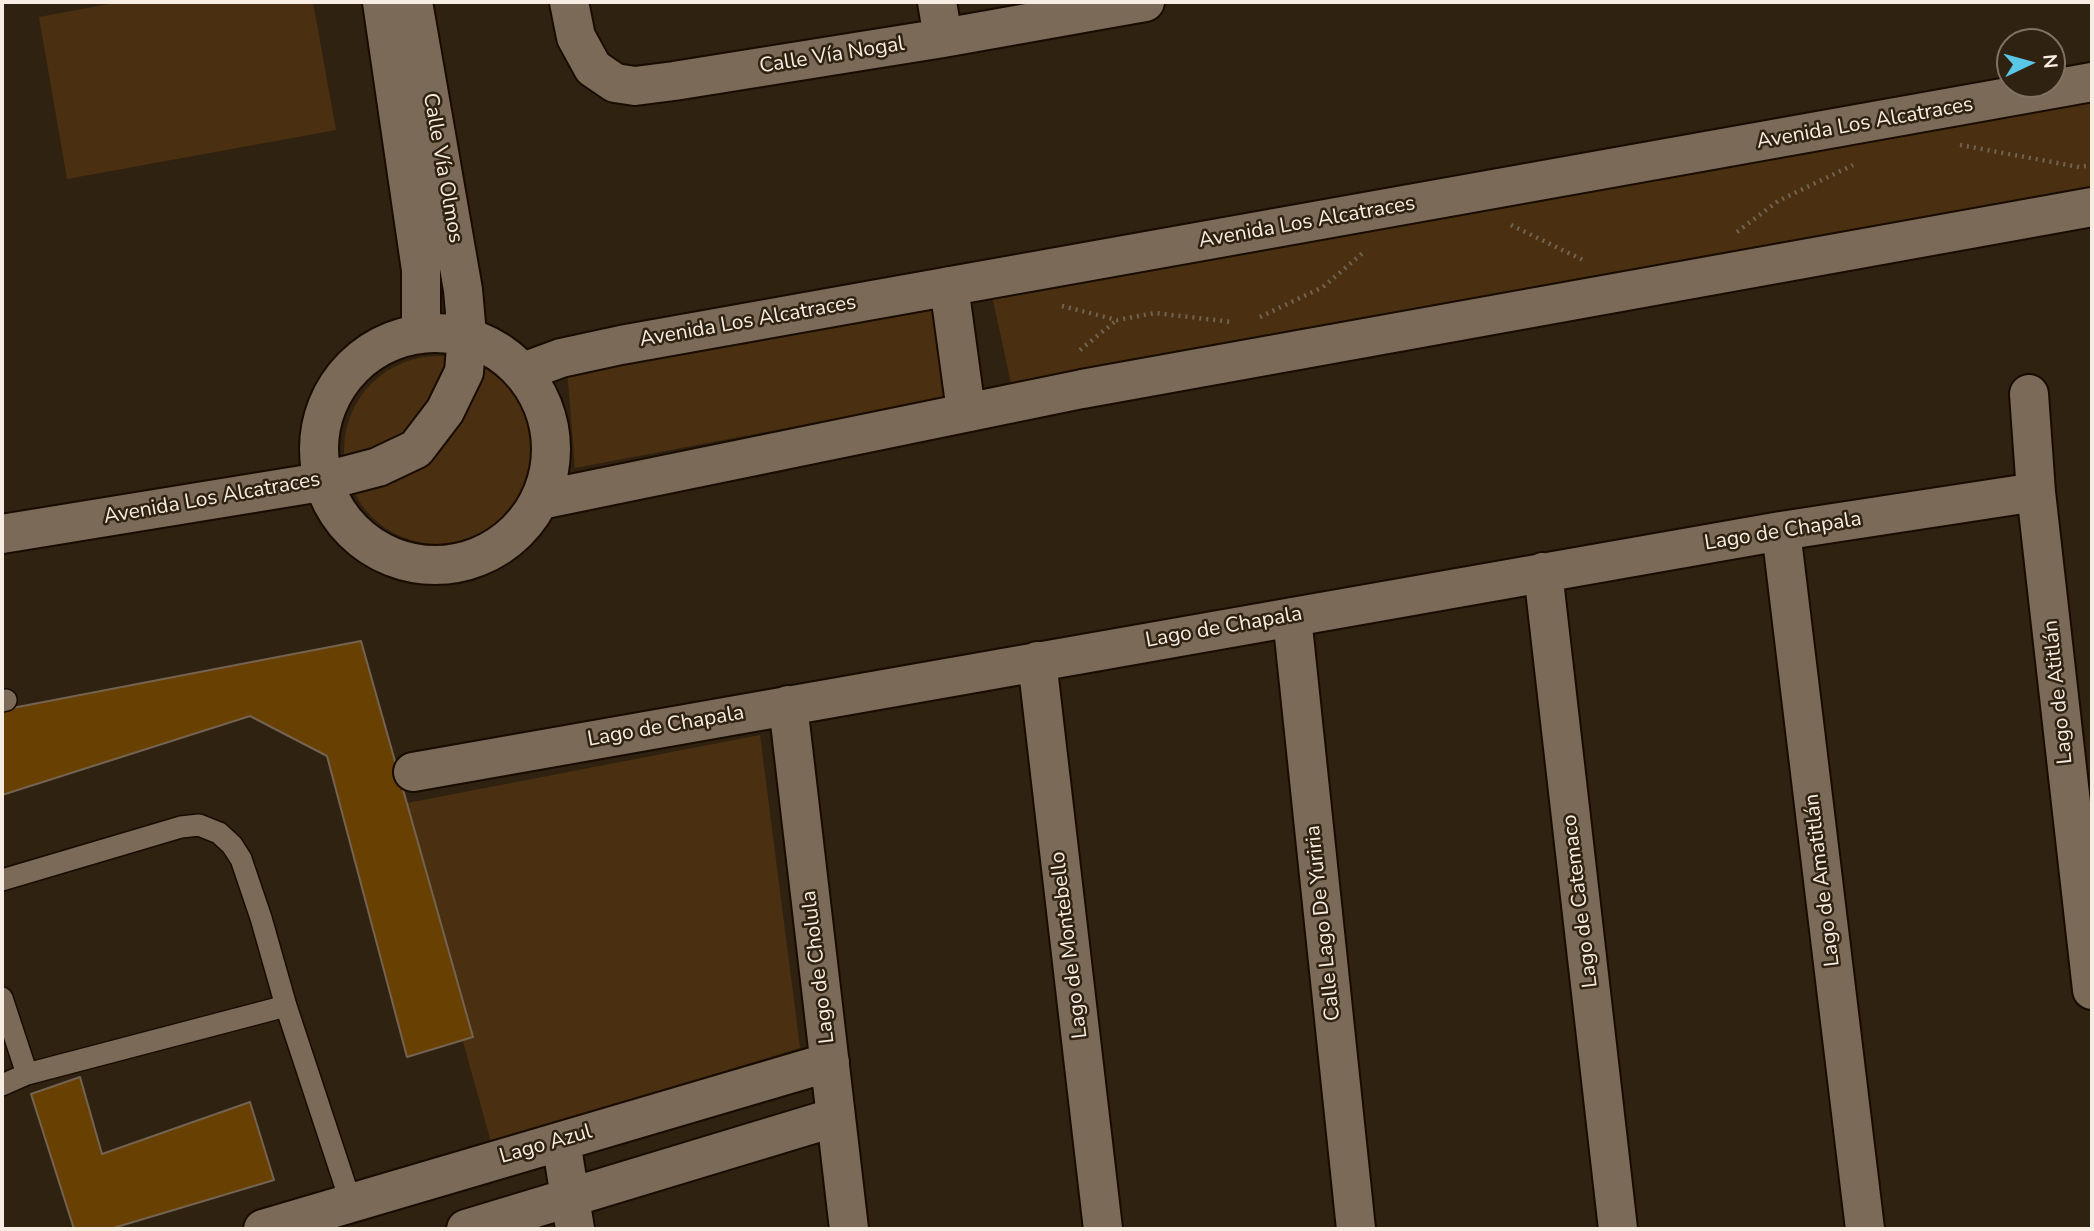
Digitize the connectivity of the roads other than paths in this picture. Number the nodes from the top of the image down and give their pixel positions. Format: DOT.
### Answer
graph roads {
  1 [pos="382,2"];
  2 [pos="412,2"];
  3 [pos="569,2"];
  4 [pos="1145,2"];
  5 [pos="940,20"];
  6 [pos="2092,82"];
  7 [pos="2092,207"];
  8 [pos="949,286"];
  9 [pos="421,333"];
  10 [pos="467,335"];
  11 [pos="523,372"];
  12 [pos="2029,394"];
  13 [pos="966,411"];
  14 [pos="321,482"];
  15 [pos="2036,492"];
  16 [pos="541,499"];
  17 [pos="1781,531"];
  18 [pos="2,534"];
  19 [pos="1543,572"];
  20 [pos="1292,617"];
  21 [pos="1037,661"];
  22 [pos="788,705"];
  23 [pos="413,772"];
  24 [pos="2,880"];
  25 [pos="2092,990"];
  26 [pos="2,998"];
  27 [pos="286,1006"];
  28 [pos="830,1062"];
  29 [pos="27,1074"];
  30 [pos="2,1085"];
  31 [pos="836,1117"];
  32 [pos="561,1141"];
  33 [pos="351,1203"];
  34 [pos="573,1213"];
  35 [pos="263,1229"];
  36 [pos="466,1229"];
  37 [pos="849,1229"];
  38 [pos="1102,1229"];
  39 [pos="1356,1229"];
  40 [pos="1618,1229"];
  41 [pos="1865,1229"];
  1 -- 9 [label="street, Calle Vía Olmos"];
  2 -- 10 [label="street, Calle Vía Olmos"];
  3 -- 5 [label="street, Calle Vía Nogal"];
  4 -- 5 [label="street, Calle Vía Nogal"];
  6 -- 8 [label="street, Avenida Los Alcatraces"];
  7 -- 13 [label="street"];
  8 -- 11 [label="street, Avenida Los Alcatraces"];
  8 -- 13 [label="street"];
  9 -- 10 [label="street"];
  9 -- 14 [label="street"];
  10 -- 11 [label="street"];
  10 -- 14 [label="street, Avenida Los Alcatraces"];
  11 -- 16 [label="street"];
  12 -- 15 [label="street, Lago de Atitlán"];
  13 -- 16 [label="street"];
  14 -- 16 [label="street"];
  14 -- 18 [label="street, Avenida Los Alcatraces"];
  15 -- 17 [label="street, Lago de Chapala"];
  15 -- 25 [label="street, Lago de Atitlán"];
  17 -- 19 [label="street, Lago de Chapala"];
  17 -- 41 [label="street, Lago de Amatitlán"];
  19 -- 20 [label="street, Lago de Chapala"];
  19 -- 40 [label="street, Lago de Catemaco"];
  20 -- 21 [label="street, Lago de Chapala"];
  20 -- 39 [label="street, Calle Lago De Yuriria"];
  21 -- 22 [label="street, Lago de Chapala"];
  21 -- 38 [label="street, Lago de Montebello"];
  22 -- 23 [label="street, Lago de Chapala"];
  22 -- 28 [label="street, Lago de Cholula"];
  24 -- 27 [label="lane"];
  26 -- 29 [label="lane"];
  27 -- 29 [label="lane"];
  27 -- 33 [label="lane"];
  28 -- 31 [label="street, Lago de Cholula"];
  28 -- 32 [label="street, Lago Azul"];
  29 -- 30 [label="lane"];
  31 -- 34 [label="street"];
  31 -- 37 [label="street, Lago de Cholula"];
  32 -- 33 [label="street, Lago Azul"];
  32 -- 34 [label="street"];
  33 -- 35 [label="street, Lago Azul"];
  34 -- 36 [label="street"];
}
